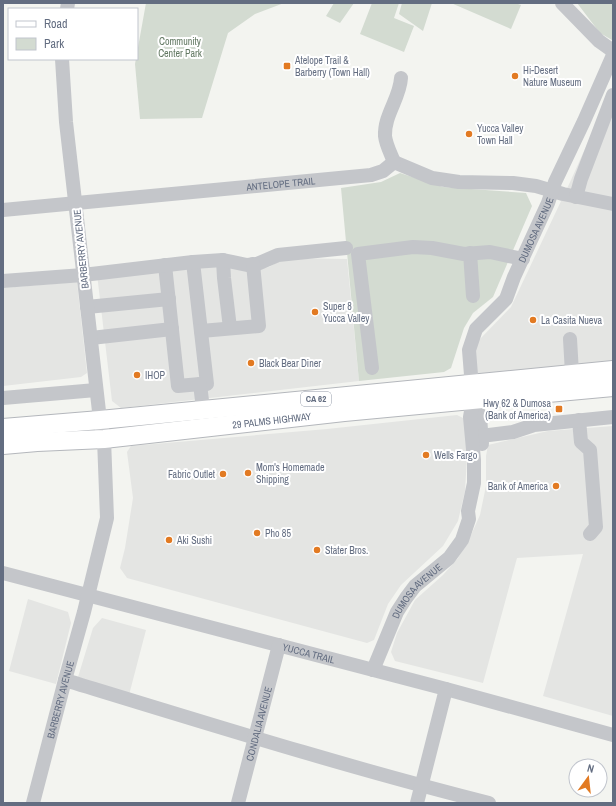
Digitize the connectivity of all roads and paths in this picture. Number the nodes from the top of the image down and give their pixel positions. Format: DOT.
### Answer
graph roads {
  1 [pos="562,3"];
  2 [pos="613,51"];
  3 [pos="613,55"];
  4 [pos="62,60"];
  5 [pos="401,78"];
  6 [pos="613,95"];
  7 [pos="394,162"];
  8 [pos="552,191"];
  9 [pos="576,196"];
  10 [pos="75,203"];
  11 [pos="613,204"];
  12 [pos="3,210"];
  13 [pos="346,248"];
  14 [pos="470,254"];
  15 [pos="523,259"];
  16 [pos="223,260"];
  17 [pos="193,262"];
  18 [pos="253,264"];
  19 [pos="165,265"];
  20 [pos="83,274"];
  21 [pos="3,282"];
  22 [pos="473,296"];
  23 [pos="169,299"];
  24 [pos="87,307"];
  25 [pos="230,328"];
  26 [pos="172,329"];
  27 [pos="201,331"];
  28 [pos="91,338"];
  29 [pos="570,339"];
  30 [pos="372,368"];
  31 [pos="613,370"];
  32 [pos="572,374"];
  33 [pos="200,384"];
  34 [pos="613,387"];
  35 [pos="96,390"];
  36 [pos="472,392"];
  37 [pos="3,398"];
  38 [pos="204,410"];
  39 [pos="613,417"];
  40 [pos="100,420"];
  41 [pos="579,420"];
  42 [pos="3,428"];
  43 [pos="481,436"];
  44 [pos="104,439"];
  45 [pos="3,445"];
  46 [pos="469,519"];
  47 [pos="590,534"];
  48 [pos="3,573"];
  49 [pos="88,596"];
  50 [pos="279,645"];
  51 [pos="373,670"];
  52 [pos="65,680"];
  53 [pos="446,689"];
  54 [pos="613,735"];
  55 [pos="255,739"];
  56 [pos="422,786"];
  57 [pos="33,803"];
  58 [pos="238,803"];
  59 [pos="418,803"];
  60 [pos="489,803"];
  1 -- 2 [label="street"];
  3 -- 8 [label="street, DUMOSA AVENUE"];
  4 -- 10 [label="street, BARBERRY AVENUE"];
  5 -- 7 [label="street"];
  6 -- 9 [label="street"];
  7 -- 8 [label="street"];
  7 -- 10 [label="street, ANTELOPE TRAIL"];
  8 -- 9 [label="street"];
  8 -- 15 [label="street, DUMOSA AVENUE"];
  9 -- 11 [label="street"];
  10 -- 12 [label="street, ANTELOPE TRAIL"];
  10 -- 20 [label="street, BARBERRY AVENUE"];
  13 -- 18 [label="street"];
  14 -- 15 [label="street"];
  14 -- 22 [label="street"];
  14 -- 30 [label="street"];
  15 -- 36 [label="street, DUMOSA AVENUE"];
  16 -- 17 [label="street"];
  16 -- 18 [label="street"];
  16 -- 25 [label="street"];
  17 -- 19 [label="street"];
  17 -- 27 [label="street"];
  18 -- 25 [label="street"];
  19 -- 20 [label="street"];
  19 -- 23 [label="street"];
  20 -- 21 [label="street"];
  20 -- 24 [label="street, BARBERRY AVENUE"];
  23 -- 24 [label="street"];
  23 -- 26 [label="street"];
  24 -- 28 [label="street, BARBERRY AVENUE"];
  25 -- 27 [label="street"];
  26 -- 28 [label="street"];
  26 -- 33 [label="street"];
  27 -- 33 [label="street"];
  28 -- 35 [label="street, BARBERRY AVENUE"];
  29 -- 32 [label="street"];
  31 -- 32 [label="main road, 29 PALMS HIGHWAY / CA 62"];
  32 -- 36 [label="main road, 29 PALMS HIGHWAY / CA 62"];
  33 -- 38 [label="street"];
  34 -- 36 [label="main road, 29 PALMS HIGHWAY / CA 62"];
  35 -- 37 [label="street"];
  35 -- 40 [label="street, BARBERRY AVENUE"];
  36 -- 38 [label="main road, 29 PALMS HIGHWAY / CA 62"];
  36 -- 43 [label="street, DUMOSA AVENUE"];
  36 -- 44 [label="main road, 29 PALMS HIGHWAY / CA 62"];
  36 -- 46 [label="street, DUMOSA AVENUE"];
  38 -- 40 [label="main road, 29 PALMS HIGHWAY / CA 62"];
  39 -- 41 [label="street"];
  40 -- 42 [label="main road, 29 PALMS HIGHWAY / CA 62"];
  40 -- 44 [label="street, BARBERRY AVENUE"];
  41 -- 43 [label="street"];
  41 -- 47 [label="street"];
  43 -- 46 [label="street, DUMOSA AVENUE"];
  44 -- 45 [label="main road, 29 PALMS HIGHWAY / CA 62"];
  44 -- 49 [label="street, BARBERRY AVENUE"];
  46 -- 51 [label="street, DUMOSA AVENUE"];
  48 -- 49 [label="street, YUCCA TRAIL"];
  49 -- 50 [label="street, YUCCA TRAIL"];
  49 -- 52 [label="street, BARBERRY AVENUE"];
  50 -- 51 [label="street, YUCCA TRAIL"];
  50 -- 55 [label="street, CONDALIA AVENUE"];
  51 -- 53 [label="street, YUCCA TRAIL"];
  52 -- 55 [label="street"];
  52 -- 57 [label="street, BARBERRY AVENUE"];
  53 -- 54 [label="street, YUCCA TRAIL"];
  53 -- 56 [label="street"];
  55 -- 56 [label="street"];
  55 -- 58 [label="street, CONDALIA AVENUE"];
  56 -- 59 [label="street"];
  56 -- 60 [label="street"];
}
